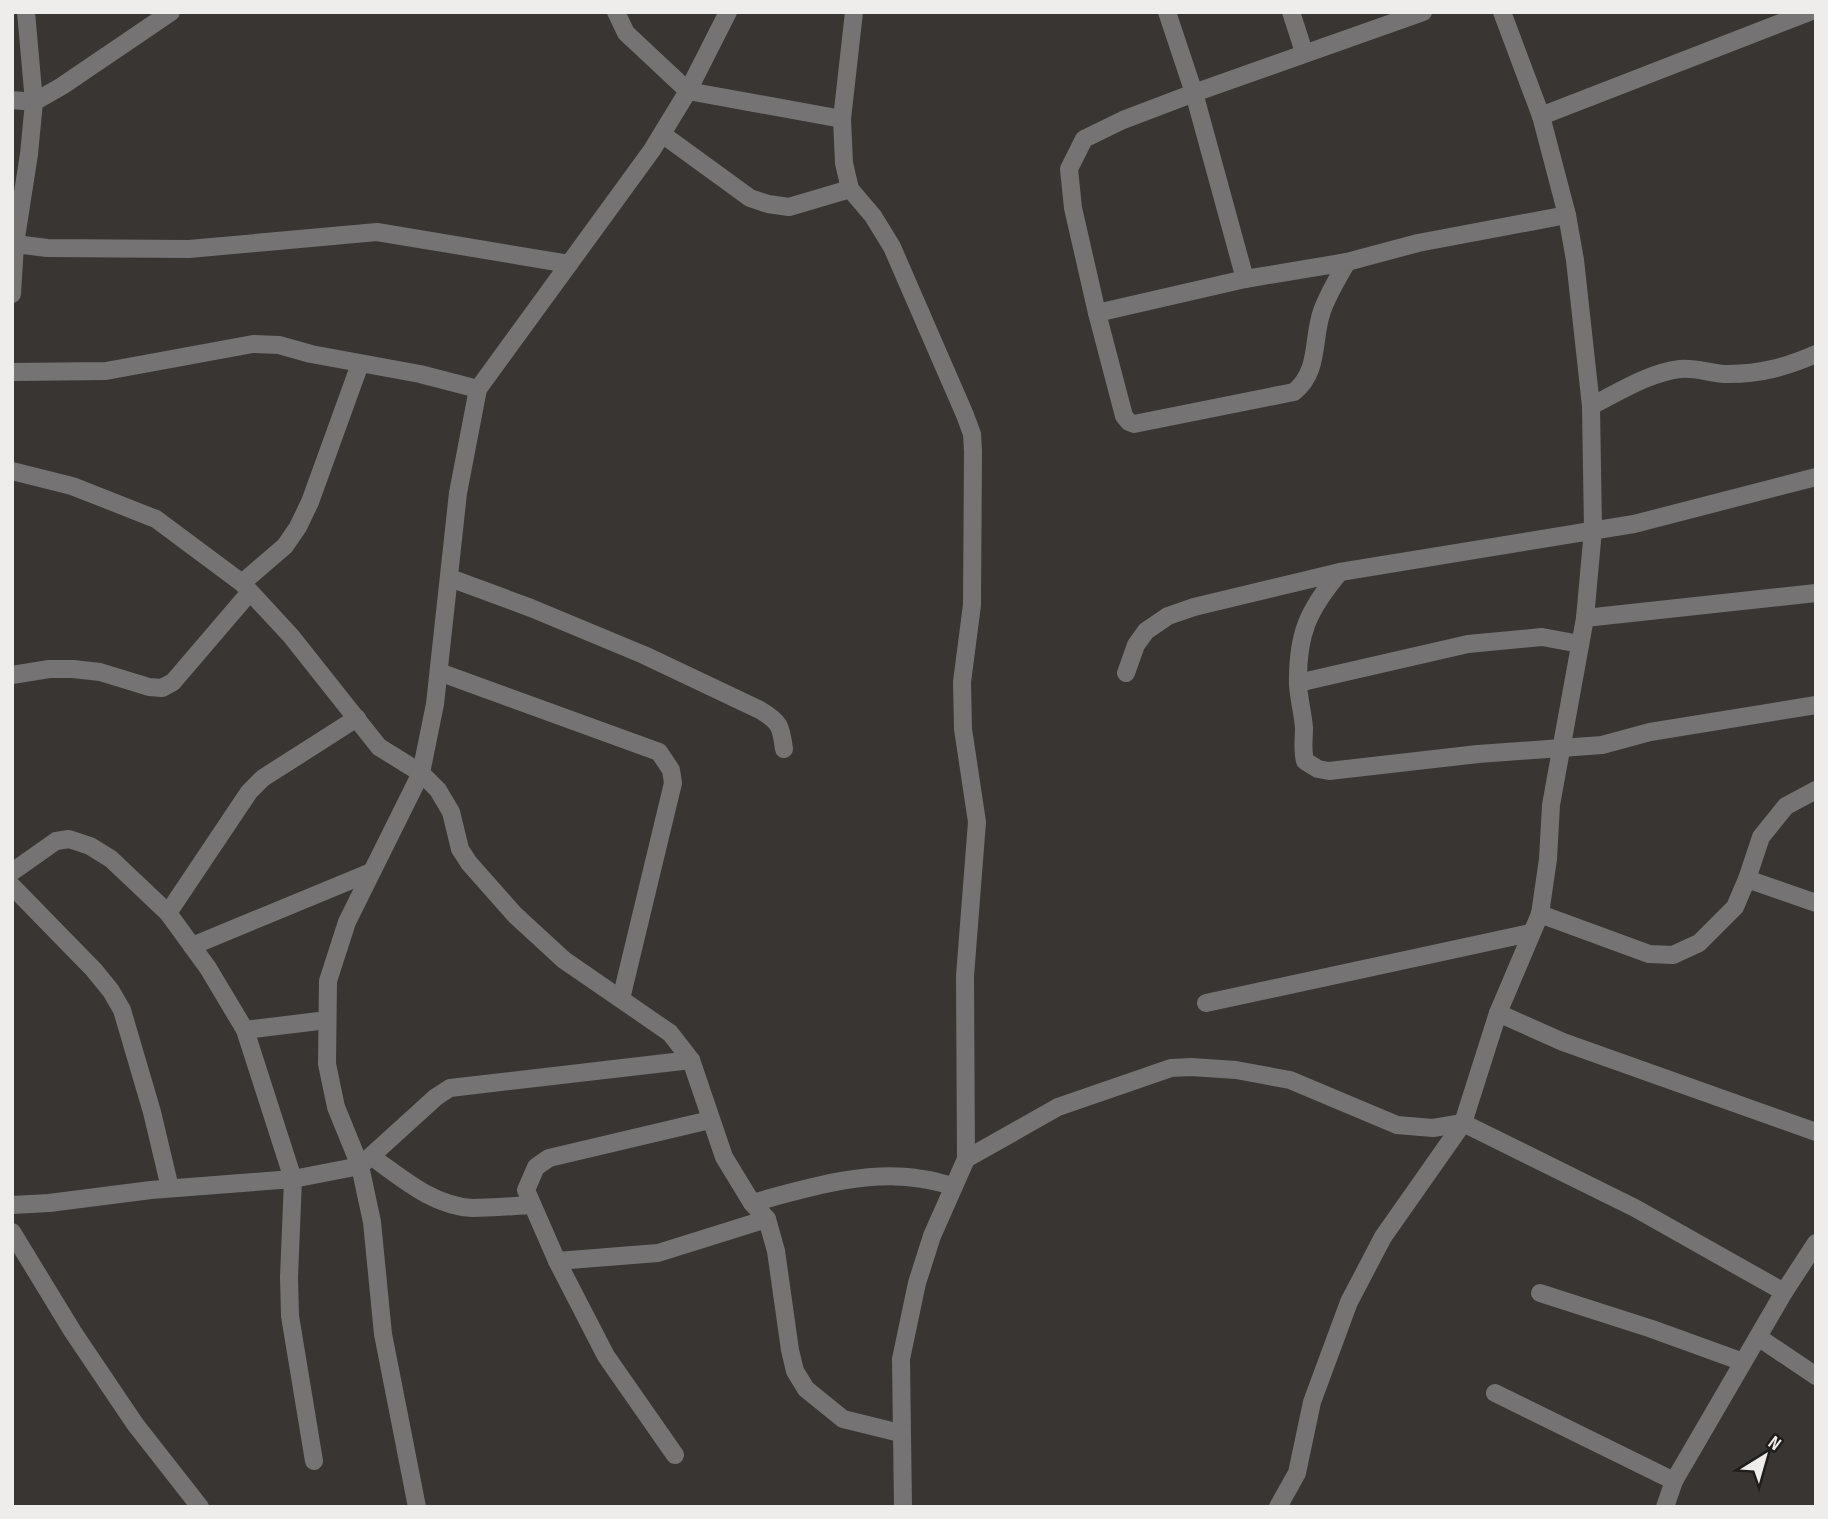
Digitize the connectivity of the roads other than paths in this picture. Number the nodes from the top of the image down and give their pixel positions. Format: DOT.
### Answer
graph roads {
  1 [pos="26,12"];
  2 [pos="171,12"];
  3 [pos="616,12"];
  4 [pos="728,12"];
  5 [pos="854,12"];
  6 [pos="1167,12"];
  7 [pos="1291,12"];
  8 [pos="1423,12"];
  9 [pos="1502,12"];
  10 [pos="1809,12"];
  11 [pos="1304,52"];
  12 [pos="688,91"];
  13 [pos="1194,93"];
  14 [pos="12,100"];
  15 [pos="34,102"];
  16 [pos="1541,116"];
  17 [pos="842,119"];
  18 [pos="662,134"];
  19 [pos="850,189"];
  20 [pos="1567,215"];
  21 [pos="13,243"];
  22 [pos="1347,262"];
  23 [pos="569,264"];
  24 [pos="1245,279"];
  25 [pos="12,294"];
  26 [pos="1097,313"];
  27 [pos="1816,354"];
  28 [pos="360,364"];
  29 [pos="12,372"];
  30 [pos="478,389"];
  31 [pos="1591,406"];
  32 [pos="12,471"];
  33 [pos="1816,477"];
  34 [pos="1593,530"];
  35 [pos="1340,572"];
  36 [pos="450,578"];
  37 [pos="246,588"];
  38 [pos="1816,593"];
  39 [pos="1586,618"];
  40 [pos="1580,644"];
  41 [pos="439,672"];
  42 [pos="1126,673"];
  43 [pos="12,675"];
  44 [pos="1298,683"];
  45 [pos="1816,705"];
  46 [pos="356,718"];
  47 [pos="784,749"];
  48 [pos="1561,749"];
  49 [pos="421,773"];
  50 [pos="1816,790"];
  51 [pos="12,872"];
  52 [pos="371,872"];
  53 [pos="1747,879"];
  54 [pos="12,886"];
  55 [pos="1816,903"];
  56 [pos="168,913"];
  57 [pos="1540,914"];
  58 [pos="1530,933"];
  59 [pos="192,946"];
  60 [pos="621,999"];
  61 [pos="1206,1003"];
  62 [pos="1498,1013"];
  63 [pos="327,1020"];
  64 [pos="245,1030"];
  65 [pos="691,1060"];
  66 [pos="710,1120"];
  67 [pos="1463,1123"];
  68 [pos="1816,1132"];
  69 [pos="966,1159"];
  70 [pos="366,1161"];
  71 [pos="293,1180"];
  72 [pos="954,1186"];
  73 [pos="170,1188"];
  74 [pos="752,1203"];
  75 [pos="12,1205"];
  76 [pos="532,1205"];
  77 [pos="767,1219"];
  78 [pos="12,1232"];
  79 [pos="1816,1243"];
  80 [pos="557,1261"];
  81 [pos="1784,1292"];
  82 [pos="1540,1293"];
  83 [pos="1758,1337"];
  84 [pos="1743,1362"];
  85 [pos="1816,1376"];
  86 [pos="1495,1393"];
  87 [pos="900,1433"];
  88 [pos="675,1455"];
  89 [pos="314,1461"];
  90 [pos="1674,1481"];
  91 [pos="200,1507"];
  92 [pos="417,1507"];
  93 [pos="903,1507"];
  94 [pos="1278,1507"];
  95 [pos="1665,1507"];
  1 -- 15 [label="street"];
  2 -- 15 [label="street"];
  3 -- 12 [label="street"];
  4 -- 12 [label="street"];
  5 -- 17 [label="street"];
  6 -- 13 [label="street"];
  7 -- 11 [label="street"];
  8 -- 11 [label="street"];
  9 -- 16 [label="street"];
  10 -- 16 [label="street"];
  11 -- 13 [label="street"];
  12 -- 17 [label="street"];
  12 -- 18 [label="street"];
  13 -- 24 [label="street"];
  13 -- 26 [label="street"];
  14 -- 15 [label="street"];
  15 -- 21 [label="street"];
  16 -- 20 [label="street"];
  17 -- 19 [label="street"];
  18 -- 19 [label="street"];
  18 -- 23 [label="street"];
  19 -- 69 [label="street"];
  20 -- 22 [label="street"];
  20 -- 31 [label="street"];
  21 -- 23 [label="street"];
  21 -- 25 [label="street"];
  22 -- 24 [label="street"];
  22 -- 26 [label="street"];
  23 -- 30 [label="street"];
  24 -- 26 [label="street"];
  27 -- 31 [label="street"];
  28 -- 29 [label="street"];
  28 -- 30 [label="street"];
  28 -- 37 [label="street"];
  30 -- 36 [label="street"];
  31 -- 34 [label="street"];
  32 -- 37 [label="street"];
  33 -- 34 [label="street"];
  34 -- 35 [label="street"];
  34 -- 39 [label="street"];
  35 -- 42 [label="street"];
  35 -- 44 [label="street"];
  36 -- 41 [label="street"];
  36 -- 47 [label="street"];
  37 -- 43 [label="street"];
  37 -- 46 [label="street"];
  38 -- 39 [label="street"];
  39 -- 40 [label="street"];
  40 -- 44 [label="street"];
  40 -- 48 [label="street"];
  41 -- 49 [label="street"];
  41 -- 60 [label="street"];
  44 -- 48 [label="street"];
  45 -- 48 [label="street"];
  46 -- 49 [label="street"];
  46 -- 56 [label="street"];
  48 -- 57 [label="street"];
  49 -- 52 [label="street"];
  49 -- 60 [label="street"];
  50 -- 53 [label="street"];
  51 -- 56 [label="street"];
  52 -- 59 [label="street"];
  52 -- 63 [label="street"];
  53 -- 55 [label="street"];
  53 -- 57 [label="street"];
  54 -- 73 [label="street"];
  56 -- 59 [label="street"];
  57 -- 58 [label="street"];
  58 -- 61 [label="street"];
  58 -- 62 [label="street"];
  59 -- 64 [label="street"];
  60 -- 65 [label="street"];
  62 -- 67 [label="street"];
  62 -- 68 [label="street"];
  63 -- 64 [label="street"];
  63 -- 70 [label="street"];
  64 -- 71 [label="street"];
  65 -- 66 [label="street"];
  65 -- 70 [label="street"];
  66 -- 74 [label="street"];
  66 -- 76 [label="street"];
  67 -- 69 [label="street"];
  67 -- 81 [label="street"];
  67 -- 94 [label="street"];
  69 -- 72 [label="street"];
  70 -- 71 [label="street"];
  70 -- 76 [label="street"];
  70 -- 92 [label="street"];
  71 -- 73 [label="street"];
  71 -- 89 [label="street"];
  72 -- 74 [label="street"];
  72 -- 87 [label="street"];
  73 -- 75 [label="street"];
  74 -- 77 [label="street"];
  76 -- 80 [label="street"];
  77 -- 80 [label="street"];
  77 -- 87 [label="street"];
  78 -- 91 [label="street"];
  79 -- 81 [label="street"];
  80 -- 88 [label="street"];
  81 -- 83 [label="street"];
  82 -- 84 [label="street"];
  83 -- 84 [label="street"];
  83 -- 85 [label="street"];
  84 -- 90 [label="street"];
  86 -- 90 [label="street"];
  87 -- 93 [label="street"];
  90 -- 95 [label="street"];
}
